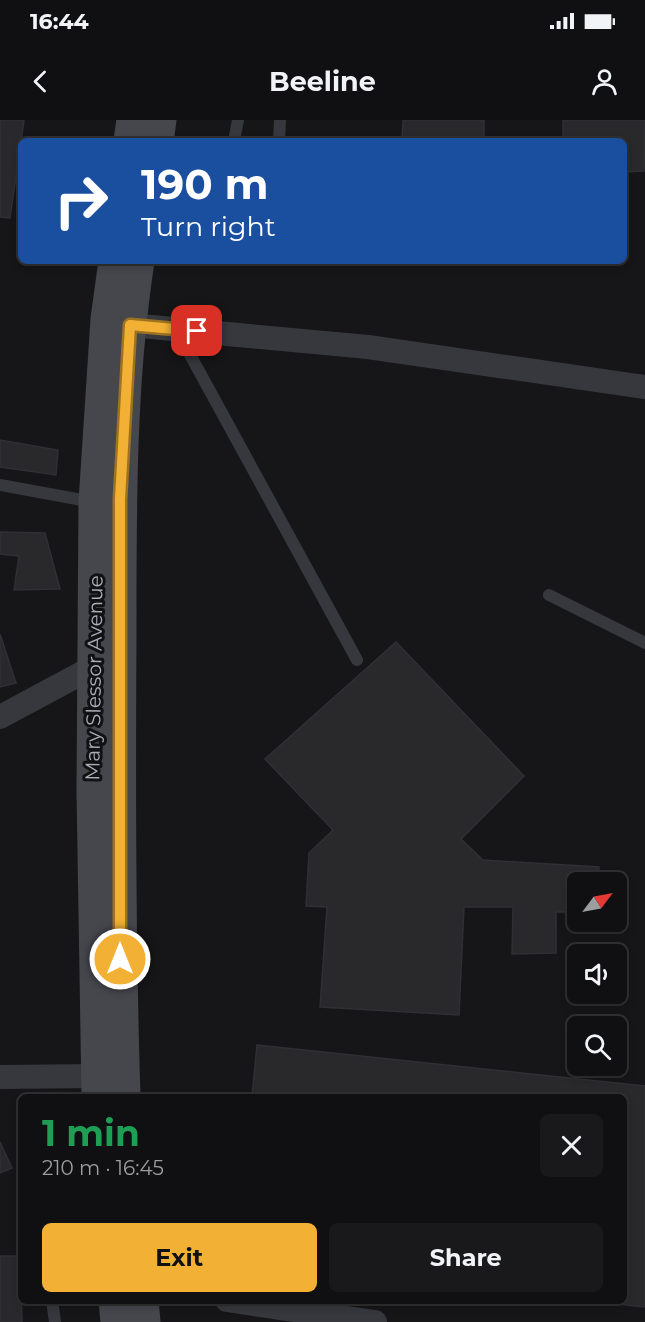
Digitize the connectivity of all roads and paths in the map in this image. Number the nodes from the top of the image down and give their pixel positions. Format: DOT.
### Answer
graph roads {
  1 [pos="133,120"];
  2 [pos="160,120"];
  3 [pos="238,120"];
  4 [pos="280,120"];
  5 [pos="130,138"];
  6 [pos="157,138"];
  7 [pos="235,138"];
  8 [pos="279,138"];
  9 [pos="115,264"];
  10 [pos="138,264"];
  11 [pos="130,325"];
  12 [pos="176,329"];
  13 [pos="645,387"];
  14 [pos="0,485"];
  15 [pos="95,502"];
  16 [pos="549,595"];
  17 [pos="645,643"];
  18 [pos="357,660"];
  19 [pos="95,666"];
  20 [pos="0,717"];
  21 [pos="0,1077"];
  22 [pos="97,1086"];
  23 [pos="124,1094"];
  24 [pos="53,1304"];
  25 [pos="115,1304"];
  26 [pos="142,1304"];
  27 [pos="254,1304"];
  28 [pos="55,1322"];
  29 [pos="117,1322"];
  30 [pos="144,1322"];
  31 [pos="375,1322"];
  1 -- 5 [label="main road"];
  2 -- 6 [label="main road"];
  3 -- 7 [label="lane"];
  4 -- 8 [label="lane"];
  9 -- 15 [label="main road, Mary Slessor Avenue"];
  10 -- 11 [label="main road, Mary Slessor Avenue"];
  11 -- 12 [label="street"];
  11 -- 23 [label="main road, Mary Slessor Avenue"];
  12 -- 13 [label="street"];
  12 -- 18 [label="lane"];
  14 -- 15 [label="lane"];
  15 -- 19 [label="main road, Mary Slessor Avenue"];
  16 -- 17 [label="lane"];
  19 -- 20 [label="street"];
  19 -- 22 [label="main road, Mary Slessor Avenue"];
  21 -- 22 [label="street"];
  24 -- 28 [label="lane"];
  25 -- 29 [label="main road"];
  26 -- 30 [label="main road"];
  27 -- 31 [label="street"];
}
